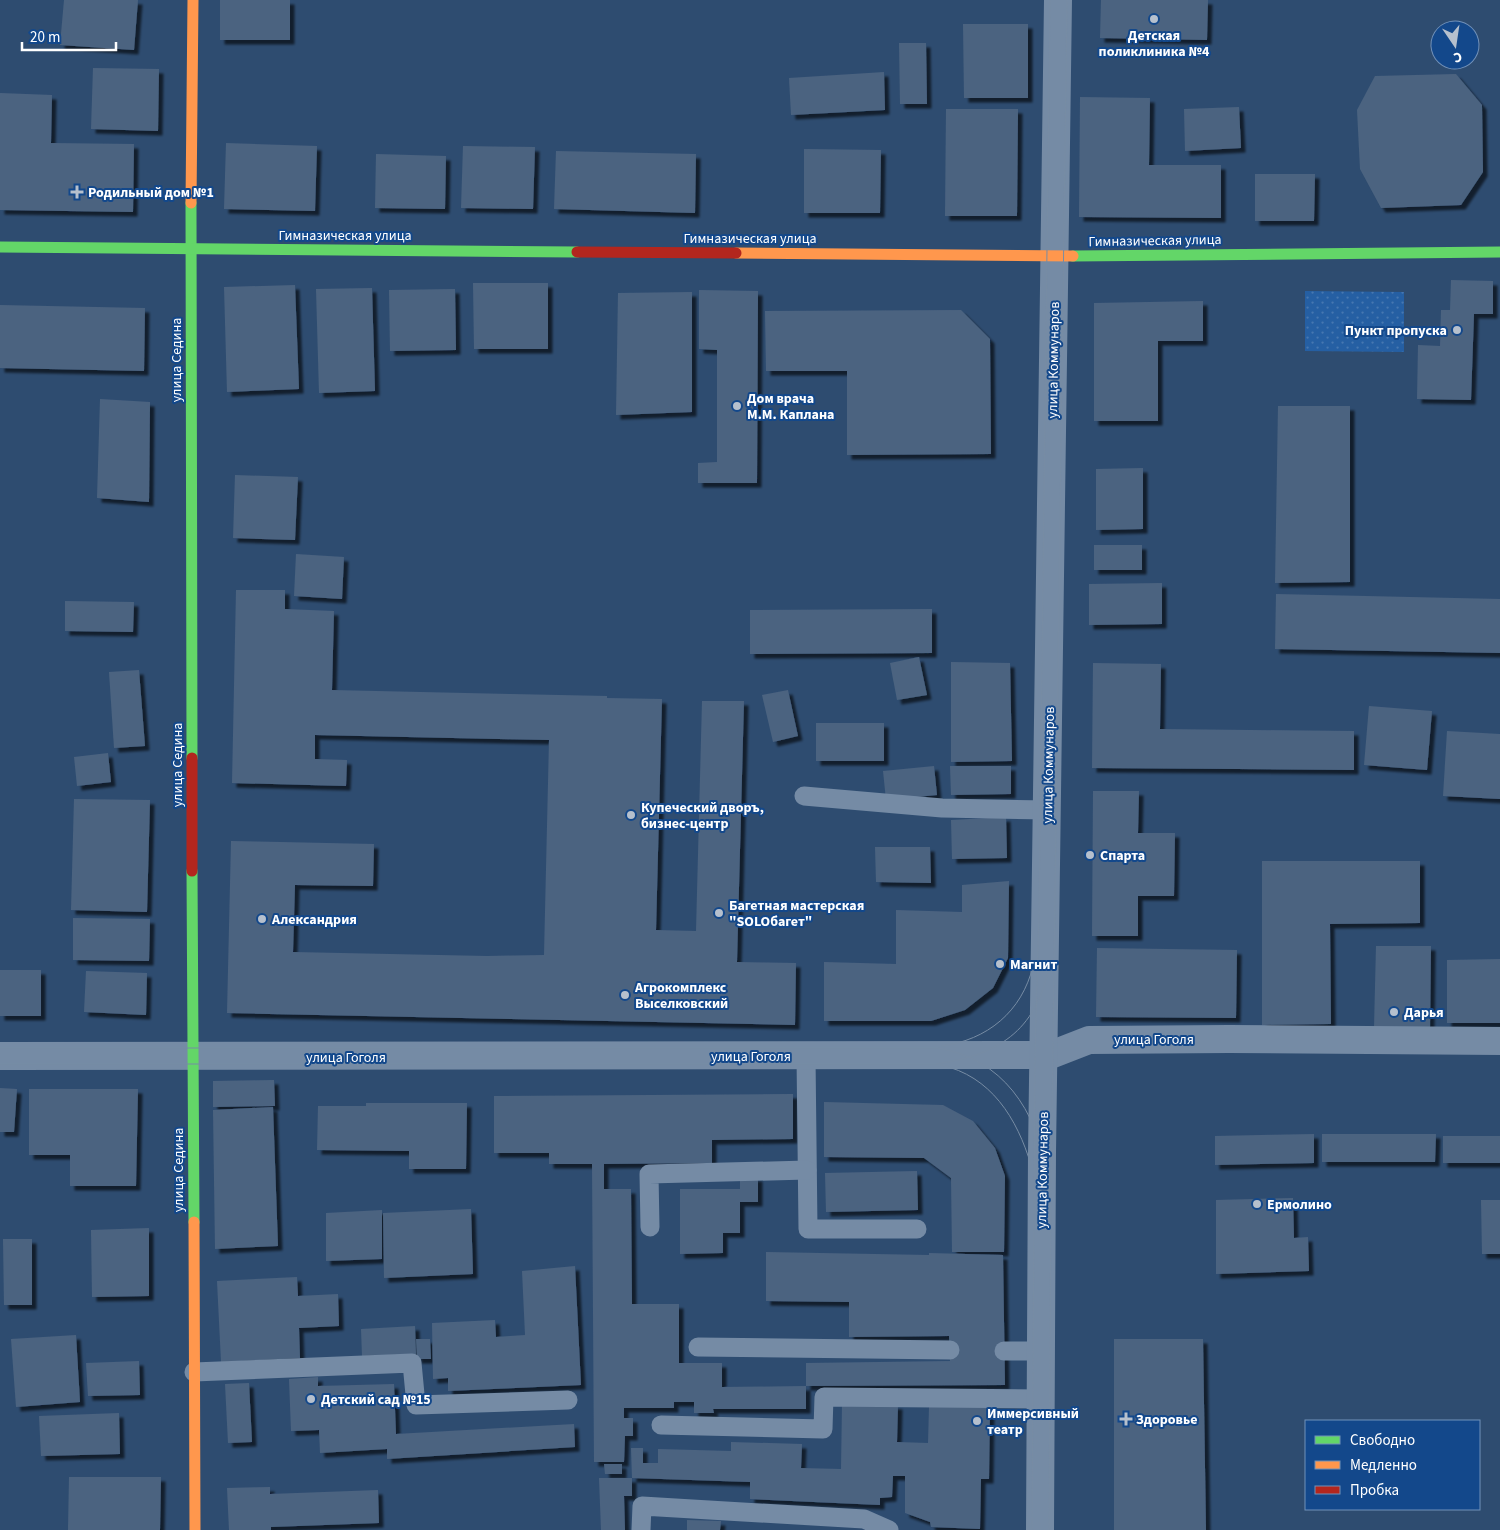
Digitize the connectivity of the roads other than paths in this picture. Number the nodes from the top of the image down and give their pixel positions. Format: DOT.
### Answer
graph roads {
  1 [pos="192,0"];
  2 [pos="1058,0"];
  3 [pos="0,247"];
  4 [pos="190,248"];
  5 [pos="1500,252"];
  6 [pos="1054,256"];
  7 [pos="804,796"];
  8 [pos="1048,810"];
  9 [pos="1500,1041"];
  10 [pos="1044,1054"];
  11 [pos="0,1056"];
  12 [pos="806,1056"];
  13 [pos="193,1057"];
  14 [pos="807,1170"];
  15 [pos="650,1227"];
  16 [pos="917,1229"];
  17 [pos="698,1347"];
  18 [pos="950,1350"];
  19 [pos="1004,1351"];
  20 [pos="1041,1351"];
  21 [pos="194,1372"];
  22 [pos="1041,1399"];
  23 [pos="568,1400"];
  24 [pos="661,1425"];
  25 [pos="195,1530"];
  26 [pos="641,1530"];
  27 [pos="889,1530"];
  28 [pos="1040,1530"];
  1 -- 4 [label="main road, улица Седина"];
  2 -- 6 [label="street, улица Коммунаров"];
  3 -- 4 [label="main road, Гимназическая улица"];
  4 -- 6 [label="main road, Гимназическая улица"];
  4 -- 13 [label="main road, улица Седина"];
  5 -- 6 [label="main road, Гимназическая улица"];
  6 -- 8 [label="street, улица Коммунаров"];
  7 -- 8 [label="lane"];
  8 -- 10 [label="street, улица Коммунаров"];
  9 -- 10 [label="street, улица Гоголя"];
  10 -- 12 [label="street, улица Гоголя"];
  10 -- 20 [label="street, улица Коммунаров"];
  11 -- 13 [label="street, улица Гоголя"];
  12 -- 13 [label="street, улица Гоголя"];
  12 -- 14 [label="lane"];
  13 -- 21 [label="main road, улица Седина"];
  14 -- 15 [label="lane"];
  14 -- 16 [label="lane"];
  17 -- 18 [label="lane"];
  19 -- 20 [label="lane"];
  20 -- 22 [label="street, улица Коммунаров"];
  21 -- 23 [label="lane"];
  21 -- 25 [label="main road, улица Седина"];
  22 -- 24 [label="lane"];
  22 -- 28 [label="street, улица Коммунаров"];
  26 -- 27 [label="lane"];
}
